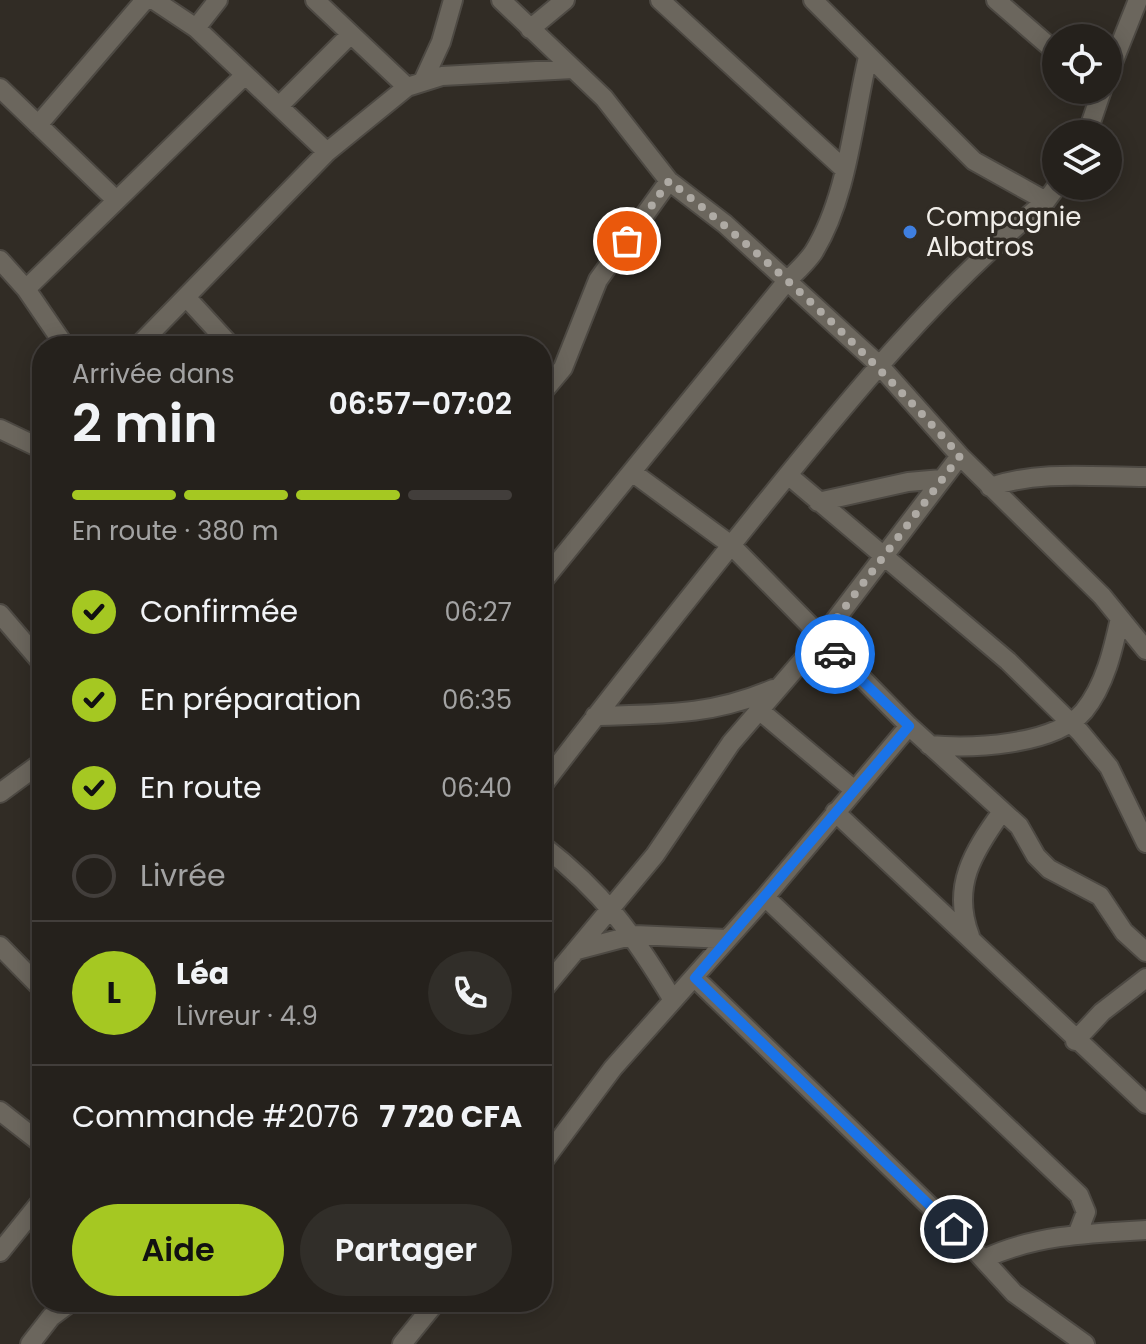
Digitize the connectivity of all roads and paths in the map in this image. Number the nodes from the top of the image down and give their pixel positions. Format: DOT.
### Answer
graph roads {
  1 [pos="145,0"];
  2 [pos="154,0"];
  3 [pos="218,0"];
  4 [pos="315,0"];
  5 [pos="453,0"];
  6 [pos="501,0"];
  7 [pos="565,0"];
  8 [pos="660,0"];
  9 [pos="813,0"];
  10 [pos="996,0"];
  11 [pos="1138,0"];
  12 [pos="1146,7"];
  13 [pos="196,28"];
  14 [pos="530,29"];
  15 [pos="350,35"];
  16 [pos="1042,40"];
  17 [pos="1122,40"];
  18 [pos="868,57"];
  19 [pos="573,69"];
  20 [pos="245,75"];
  21 [pos="416,83"];
  22 [pos="0,88"];
  23 [pos="279,106"];
  24 [pos="38,125"];
  25 [pos="327,152"];
  26 [pos="844,169"];
  27 [pos="669,181"];
  28 [pos="1042,189"];
  29 [pos="115,199"];
  30 [pos="1043,200"];
  31 [pos="0,260"];
  32 [pos="787,281"];
  33 [pos="26,289"];
  34 [pos="186,297"];
  35 [pos="58,336"];
  36 [pos="148,336"];
  37 [pos="222,336"];
  38 [pos="879,365"];
  39 [pos="552,381"];
  40 [pos="0,429"];
  41 [pos="32,442"];
  42 [pos="960,456"];
  43 [pos="632,472"];
  44 [pos="788,475"];
  45 [pos="1146,477"];
  46 [pos="942,479"];
  47 [pos="990,487"];
  48 [pos="818,502"];
  49 [pos="731,545"];
  50 [pos="884,556"];
  51 [pos="552,570"];
  52 [pos="0,614"];
  53 [pos="1120,618"];
  54 [pos="820,640"];
  55 [pos="1146,650"];
  56 [pos="32,651"];
  57 [pos="777,687"];
  58 [pos="759,710"];
  59 [pos="595,716"];
  60 [pos="1070,722"];
  61 [pos="909,726"];
  62 [pos="929,745"];
  63 [pos="32,769"];
  64 [pos="552,773"];
  65 [pos="1,789"];
  66 [pos="853,789"];
  67 [pos="835,812"];
  68 [pos="1001,813"];
  69 [pos="1146,843"];
  70 [pos="552,852"];
  71 [pos="765,897"];
  72 [pos="610,907"];
  73 [pos="634,935"];
  74 [pos="727,939"];
  75 [pos="972,942"];
  76 [pos="0,946"];
  77 [pos="1142,946"];
  78 [pos="577,950"];
  79 [pos="695,978"];
  80 [pos="1146,978"];
  81 [pos="32,979"];
  82 [pos="552,979"];
  83 [pos="673,1000"];
  84 [pos="1075,1041"];
  85 [pos="1146,1104"];
  86 [pos="0,1111"];
  87 [pos="32,1136"];
  88 [pos="552,1150"];
  89 [pos="32,1212"];
  90 [pos="1146,1230"];
  91 [pos="1077,1235"];
  92 [pos="0,1252"];
  93 [pos="984,1259"];
  94 [pos="58,1312"];
  95 [pos="428,1312"];
  96 [pos="30,1344"];
  97 [pos="402,1344"];
  98 [pos="1085,1344"];
  1 -- 24 [label="street"];
  2 -- 13 [label="street"];
  3 -- 13 [label="street"];
  4 -- 15 [label="street"];
  5 -- 21 [label="street"];
  6 -- 14 [label="street"];
  7 -- 14 [label="street"];
  8 -- 26 [label="street"];
  9 -- 18 [label="street"];
  10 -- 16 [label="street"];
  11 -- 12 [label="street"];
  11 -- 17 [label="street"];
  13 -- 20 [label="street"];
  14 -- 19 [label="street"];
  15 -- 21 [label="street"];
  15 -- 23 [label="street"];
  18 -- 26 [label="street"];
  18 -- 28 [label="street"];
  19 -- 21 [label="street"];
  19 -- 27 [label="street"];
  20 -- 23 [label="street"];
  20 -- 29 [label="street"];
  21 -- 25 [label="street"];
  22 -- 24 [label="street"];
  23 -- 25 [label="street"];
  24 -- 29 [label="street"];
  25 -- 34 [label="street"];
  26 -- 32 [label="street"];
  27 -- 32 [label="street"];
  27 -- 39 [label="street"];
  29 -- 33 [label="street"];
  30 -- 38 [label="street"];
  31 -- 33 [label="street"];
  32 -- 38 [label="street"];
  32 -- 43 [label="street"];
  33 -- 35 [label="street"];
  34 -- 36 [label="street"];
  34 -- 37 [label="street"];
  38 -- 42 [label="street"];
  38 -- 44 [label="street"];
  40 -- 41 [label="street"];
  42 -- 46 [label="street"];
  42 -- 47 [label="street"];
  43 -- 49 [label="street"];
  43 -- 51 [label="street"];
  44 -- 48 [label="street"];
  44 -- 49 [label="street"];
  45 -- 47 [label="street"];
  46 -- 48 [label="street"];
  46 -- 50 [label="street"];
  47 -- 53 [label="street"];
  48 -- 50 [label="street"];
  49 -- 54 [label="street"];
  49 -- 59 [label="street"];
  50 -- 54 [label="street"];
  50 -- 60 [label="street"];
  52 -- 56 [label="street"];
  53 -- 55 [label="street"];
  53 -- 60 [label="street"];
  54 -- 57 [label="street"];
  54 -- 61 [label="street"];
  57 -- 58 [label="street"];
  57 -- 59 [label="street"];
  58 -- 66 [label="street"];
  58 -- 72 [label="street"];
  59 -- 64 [label="street"];
  60 -- 62 [label="street"];
  60 -- 69 [label="street"];
  61 -- 62 [label="street"];
  61 -- 66 [label="street"];
  62 -- 68 [label="street"];
  63 -- 65 [label="street"];
  66 -- 67 [label="street"];
  67 -- 71 [label="street"];
  67 -- 75 [label="street"];
  68 -- 75 [label="street"];
  68 -- 77 [label="street"];
  70 -- 72 [label="street"];
  71 -- 74 [label="street"];
  71 -- 91 [label="street"];
  72 -- 73 [label="street"];
  72 -- 78 [label="street"];
  73 -- 74 [label="street"];
  73 -- 78 [label="street"];
  73 -- 83 [label="street"];
  74 -- 79 [label="street"];
  75 -- 84 [label="street"];
  76 -- 81 [label="street"];
  78 -- 82 [label="street"];
  79 -- 83 [label="street"];
  79 -- 93 [label="street"];
  80 -- 84 [label="street"];
  83 -- 88 [label="street"];
  84 -- 85 [label="street"];
  86 -- 87 [label="street"];
  89 -- 92 [label="street"];
  90 -- 91 [label="street"];
  91 -- 93 [label="street"];
  93 -- 98 [label="street"];
  94 -- 96 [label="street"];
  95 -- 97 [label="street"];
}
